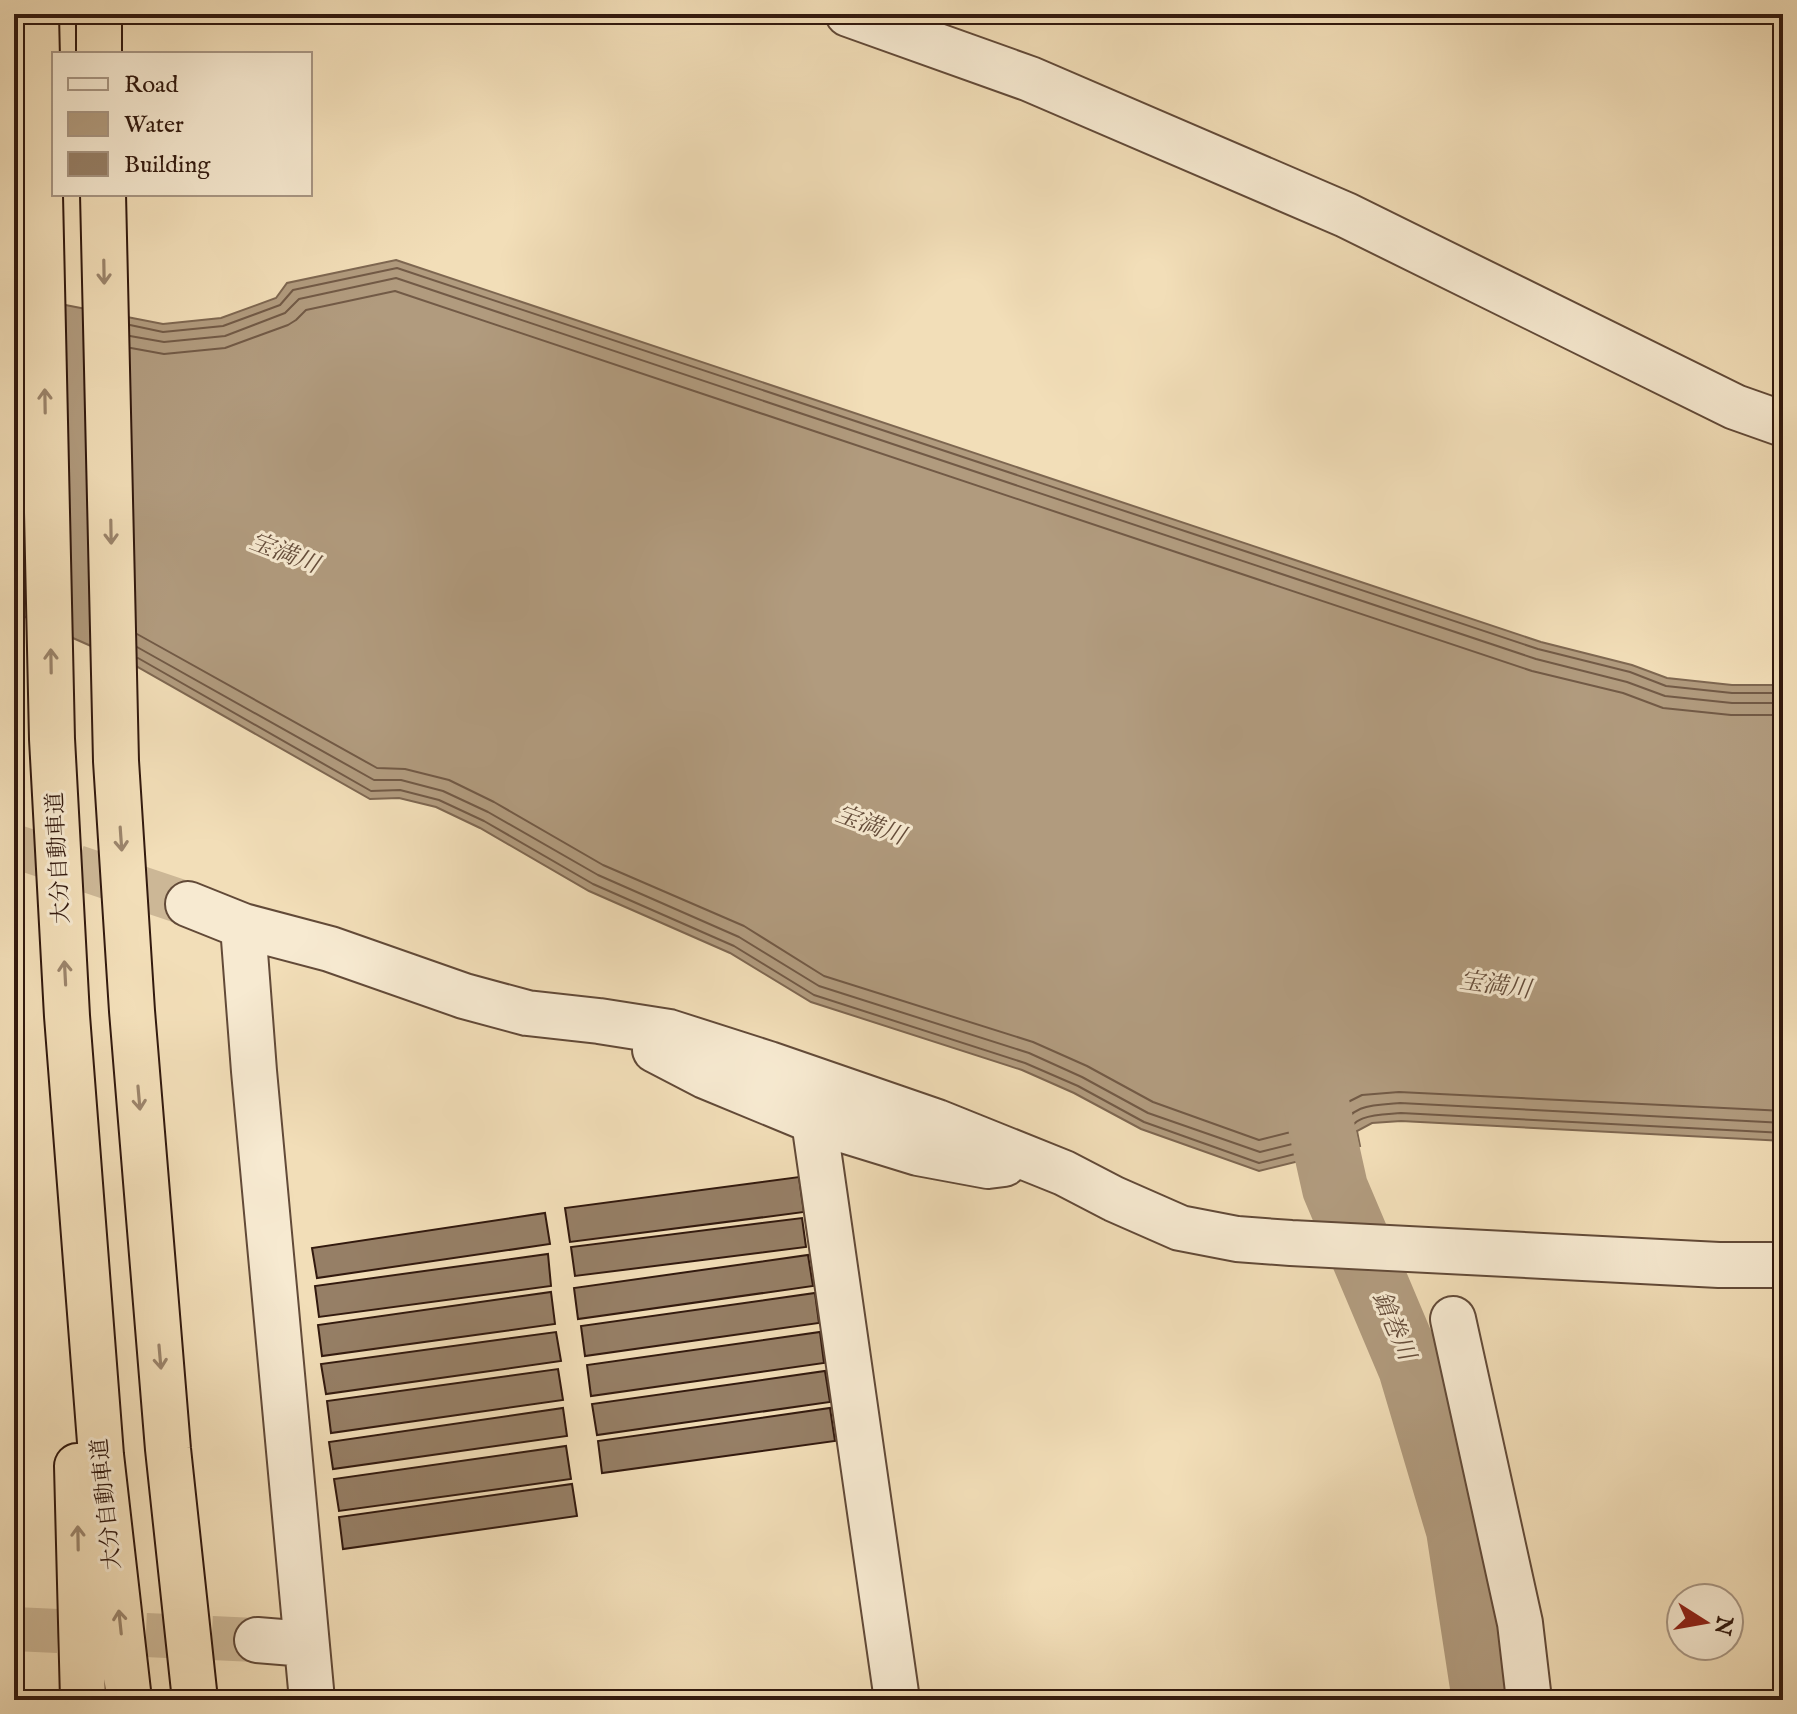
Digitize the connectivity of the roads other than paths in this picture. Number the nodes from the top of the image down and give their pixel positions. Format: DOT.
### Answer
graph roads {
  1 [pos="848,14"];
  2 [pos="36,22"];
  3 [pos="103,196"];
  4 [pos="1783,424"];
  5 [pos="188,904"];
  6 [pos="243,926"];
  7 [pos="67,1016"];
  8 [pos="599,1021"];
  9 [pos="814,1121"];
  10 [pos="1037,1162"];
  11 [pos="1783,1265"];
  12 [pos="1453,1319"];
  13 [pos="257,1640"];
  14 [pos="306,1644"];
  15 [pos="83,1700"];
  16 [pos="129,1700"];
  17 [pos="195,1700"];
  18 [pos="312,1700"];
  19 [pos="897,1700"];
  20 [pos="1529,1700"];
  1 -- 4 [label="street"];
  7 -- 2 [label="highway, 大分自動車道, one-way"];
  3 -- 17 [label="highway, one-way"];
  5 -- 6 [label="street"];
  6 -- 8 [label="street"];
  6 -- 14 [label="street"];
  15 -- 7 [label="highway, one-way"];
  16 -- 7 [label="highway, 大分自動車道, one-way"];
  8 -- 9 [label="street"];
  8 -- 10 [label="street"];
  9 -- 10 [label="street"];
  9 -- 19 [label="street"];
  10 -- 11 [label="street"];
  12 -- 20 [label="street"];
  13 -- 14 [label="street"];
  14 -- 18 [label="street"];
}
